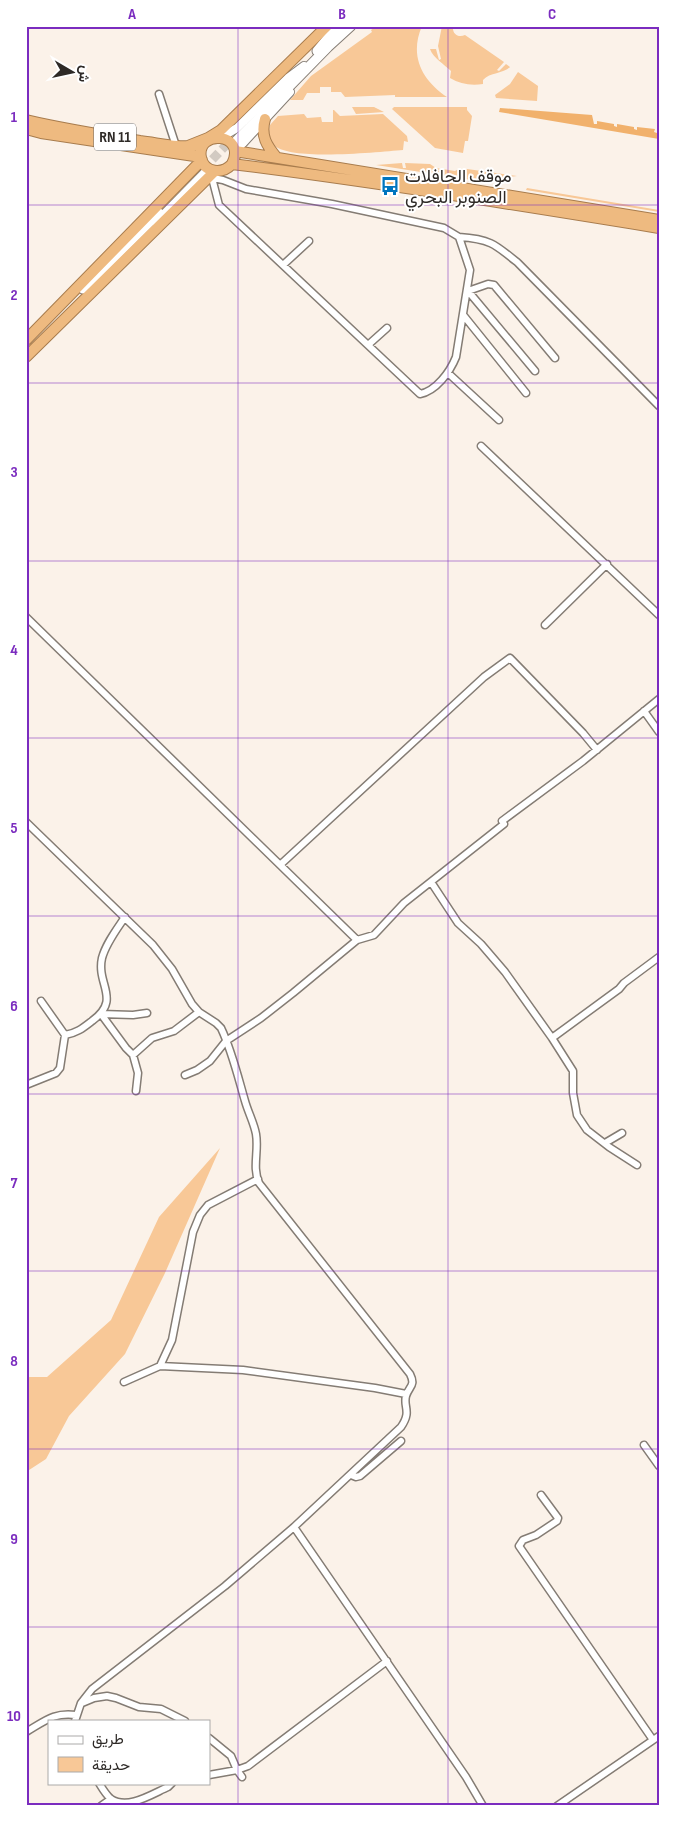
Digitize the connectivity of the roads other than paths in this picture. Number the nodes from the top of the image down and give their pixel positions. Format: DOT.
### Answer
graph roads {
  1 [pos="327,26"];
  2 [pos="338,26"];
  3 [pos="350,26"];
  4 [pos="306,66"];
  5 [pos="159,94"];
  6 [pos="265,119"];
  7 [pos="26,120"];
  8 [pos="26,129"];
  9 [pos="220,138"];
  10 [pos="205,144"];
  11 [pos="235,145"];
  12 [pos="188,146"];
  13 [pos="174,150"];
  14 [pos="277,158"];
  15 [pos="232,164"];
  16 [pos="207,169"];
  17 [pos="185,178"];
  18 [pos="659,220"];
  19 [pos="659,228"];
  20 [pos="459,237"];
  21 [pos="309,241"];
  22 [pos="283,265"];
  23 [pos="468,291"];
  24 [pos="464,316"];
  25 [pos="40,327"];
  26 [pos="387,328"];
  27 [pos="26,340"];
  28 [pos="368,344"];
  29 [pos="26,357"];
  30 [pos="555,358"];
  31 [pos="535,371"];
  32 [pos="448,373"];
  33 [pos="526,393"];
  34 [pos="659,406"];
  35 [pos="499,420"];
  36 [pos="481,446"];
  37 [pos="606,564"];
  38 [pos="659,615"];
  39 [pos="26,617"];
  40 [pos="545,625"];
  41 [pos="659,699"];
  42 [pos="644,711"];
  43 [pos="659,732"];
  44 [pos="596,750"];
  45 [pos="26,822"];
  46 [pos="280,865"];
  47 [pos="431,882"];
  48 [pos="125,917"];
  49 [pos="357,940"];
  50 [pos="659,957"];
  51 [pos="41,1001"];
  52 [pos="199,1012"];
  53 [pos="147,1013"];
  54 [pos="101,1014"];
  55 [pos="65,1035"];
  56 [pos="552,1038"];
  57 [pos="226,1041"];
  58 [pos="133,1055"];
  59 [pos="185,1075"];
  60 [pos="26,1085"];
  61 [pos="136,1091"];
  62 [pos="622,1133"];
  63 [pos="605,1143"];
  64 [pos="637,1165"];
  65 [pos="258,1179"];
  66 [pos="160,1366"];
  67 [pos="124,1382"];
  68 [pos="406,1394"];
  69 [pos="401,1441"];
  70 [pos="644,1445"];
  71 [pos="659,1466"];
  72 [pos="351,1475"];
  73 [pos="542,1495"];
  74 [pos="294,1527"];
  75 [pos="387,1661"];
  76 [pos="81,1704"];
  77 [pos="76,1718"];
  78 [pos="183,1720"];
  79 [pos="26,1732"];
  80 [pos="656,1738"];
  81 [pos="210,1739"];
  82 [pos="238,1770"];
  83 [pos="210,1775"];
  84 [pos="242,1777"];
  85 [pos="100,1784"];
  86 [pos="171,1784"];
  87 [pos="111,1799"];
  88 [pos="101,1806"];
  89 [pos="483,1806"];
  90 [pos="557,1806"];
  1 -- 12 [label="highway"];
  2 -- 4 [label="main road"];
  3 -- 4 [label="main road"];
  4 -- 6 [label="street"];
  4 -- 9 [label="street"];
  4 -- 11 [label="main road"];
  5 -- 13 [label="street"];
  6 -- 11 [label="street"];
  6 -- 14 [label="highway"];
  7 -- 13 [label="highway, RN 11"];
  8 -- 13 [label="highway, RN 11"];
  9 -- 10 [label="highway"];
  9 -- 11 [label="highway"];
  10 -- 12 [label="highway, RN 11"];
  10 -- 16 [label="highway"];
  11 -- 14 [label="highway"];
  11 -- 15 [label="highway"];
  12 -- 13 [label="highway, RN 11"];
  13 -- 16 [label="highway, RN 11"];
  13 -- 17 [label="highway"];
  14 -- 18 [label="highway"];
  15 -- 16 [label="highway"];
  15 -- 19 [label="highway"];
  16 -- 17 [label="highway"];
  16 -- 20 [label="street"];
  16 -- 22 [label="street"];
  16 -- 25 [label="main road"];
  16 -- 29 [label="highway"];
  17 -- 25 [label="highway"];
  20 -- 23 [label="street"];
  20 -- 34 [label="street"];
  21 -- 22 [label="street"];
  22 -- 28 [label="street"];
  23 -- 24 [label="street"];
  23 -- 30 [label="street"];
  23 -- 31 [label="street"];
  24 -- 32 [label="street"];
  24 -- 33 [label="street"];
  25 -- 27 [label="highway"];
  26 -- 28 [label="street"];
  28 -- 32 [label="street"];
  32 -- 35 [label="street"];
  36 -- 37 [label="street"];
  37 -- 38 [label="street"];
  37 -- 40 [label="street"];
  39 -- 46 [label="street"];
  41 -- 42 [label="street"];
  42 -- 43 [label="street"];
  42 -- 44 [label="street"];
  44 -- 46 [label="street"];
  44 -- 47 [label="street"];
  45 -- 48 [label="street"];
  46 -- 49 [label="street"];
  47 -- 49 [label="street"];
  47 -- 56 [label="street"];
  48 -- 52 [label="street"];
  48 -- 54 [label="street"];
  49 -- 57 [label="street"];
  50 -- 56 [label="street"];
  51 -- 55 [label="street"];
  52 -- 57 [label="street"];
  52 -- 58 [label="street"];
  53 -- 54 [label="street"];
  54 -- 55 [label="street"];
  54 -- 58 [label="street"];
  55 -- 60 [label="street"];
  56 -- 63 [label="street"];
  57 -- 59 [label="street"];
  57 -- 65 [label="street"];
  58 -- 61 [label="street"];
  62 -- 63 [label="street"];
  63 -- 64 [label="street"];
  65 -- 66 [label="street"];
  65 -- 68 [label="street"];
  66 -- 67 [label="street"];
  66 -- 68 [label="street"];
  68 -- 72 [label="street"];
  69 -- 72 [label="street"];
  70 -- 71 [label="street"];
  72 -- 74 [label="street"];
  73 -- 80 [label="street"];
  74 -- 75 [label="street"];
  74 -- 76 [label="street"];
  75 -- 82 [label="street"];
  75 -- 89 [label="street"];
  76 -- 77 [label="street"];
  76 -- 78 [label="street"];
  77 -- 79 [label="street"];
  80 -- 90 [label="street"];
  81 -- 82 [label="street"];
  82 -- 83 [label="street"];
  82 -- 84 [label="street"];
  85 -- 87 [label="street"];
  86 -- 87 [label="street"];
  87 -- 88 [label="street"];
}
